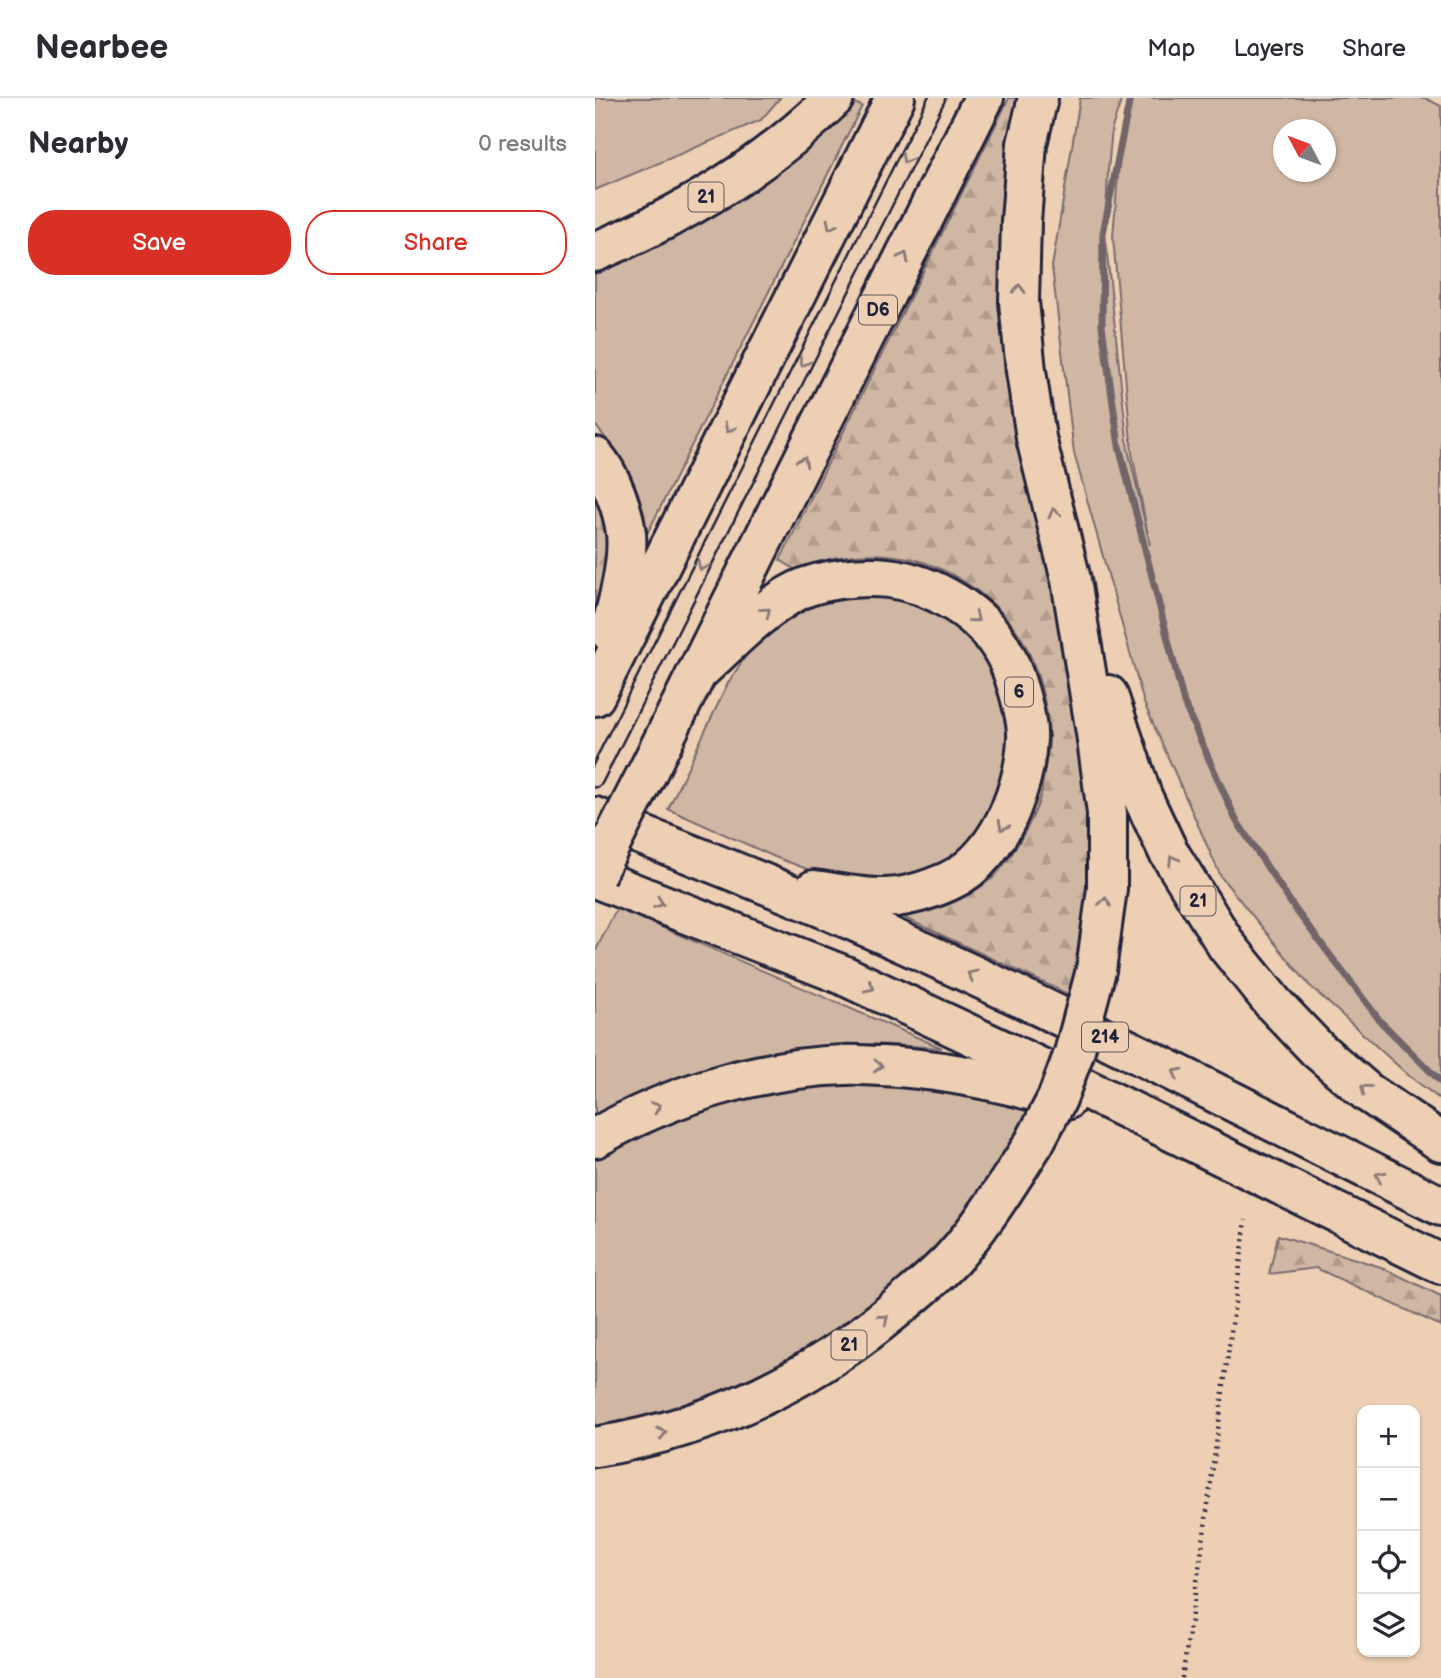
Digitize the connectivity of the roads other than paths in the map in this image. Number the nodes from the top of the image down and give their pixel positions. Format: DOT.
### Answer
graph roads {
  1 [pos="834,98"];
  2 [pos="895,98"];
  3 [pos="937,98"];
  4 [pos="984,98"];
  5 [pos="1038,98"];
  6 [pos="595,252"];
  7 [pos="595,457"];
  8 [pos="772,522"];
  9 [pos="1071,580"];
  10 [pos="697,673"];
  11 [pos="595,675"];
  12 [pos="595,696"];
  13 [pos="595,779"];
  14 [pos="595,817"];
  15 [pos="595,877"];
  16 [pos="763,882"];
  17 [pos="1164,1129"];
  18 [pos="595,1138"];
  19 [pos="1441,1142"];
  20 [pos="1441,1206"];
  21 [pos="1441,1264"];
  22 [pos="595,1447"];
  1 -- 6 [label="highway, 21"];
  2 -- 12 [label="highway, one-way"];
  3 -- 13 [label="lane, one-way"];
  8 -- 4 [label="highway, D6, one-way"];
  9 -- 5 [label="highway, 21, one-way"];
  7 -- 11 [label="highway"];
  8 -- 10 [label="highway, 6"];
  19 -- 9 [label="highway, 21, one-way"];
  22 -- 9 [label="highway, 21, one-way, bridge"];
  10 -- 15 [label="highway, 6, bridge"];
  10 -- 16 [label="highway, 6, one-way"];
  14 -- 16 [label="highway, 214"];
  15 -- 17 [label="highway, one-way"];
  20 -- 16 [label="highway, 214, one-way"];
  18 -- 17 [label="highway, one-way"];
  17 -- 21 [label="highway"];
}
